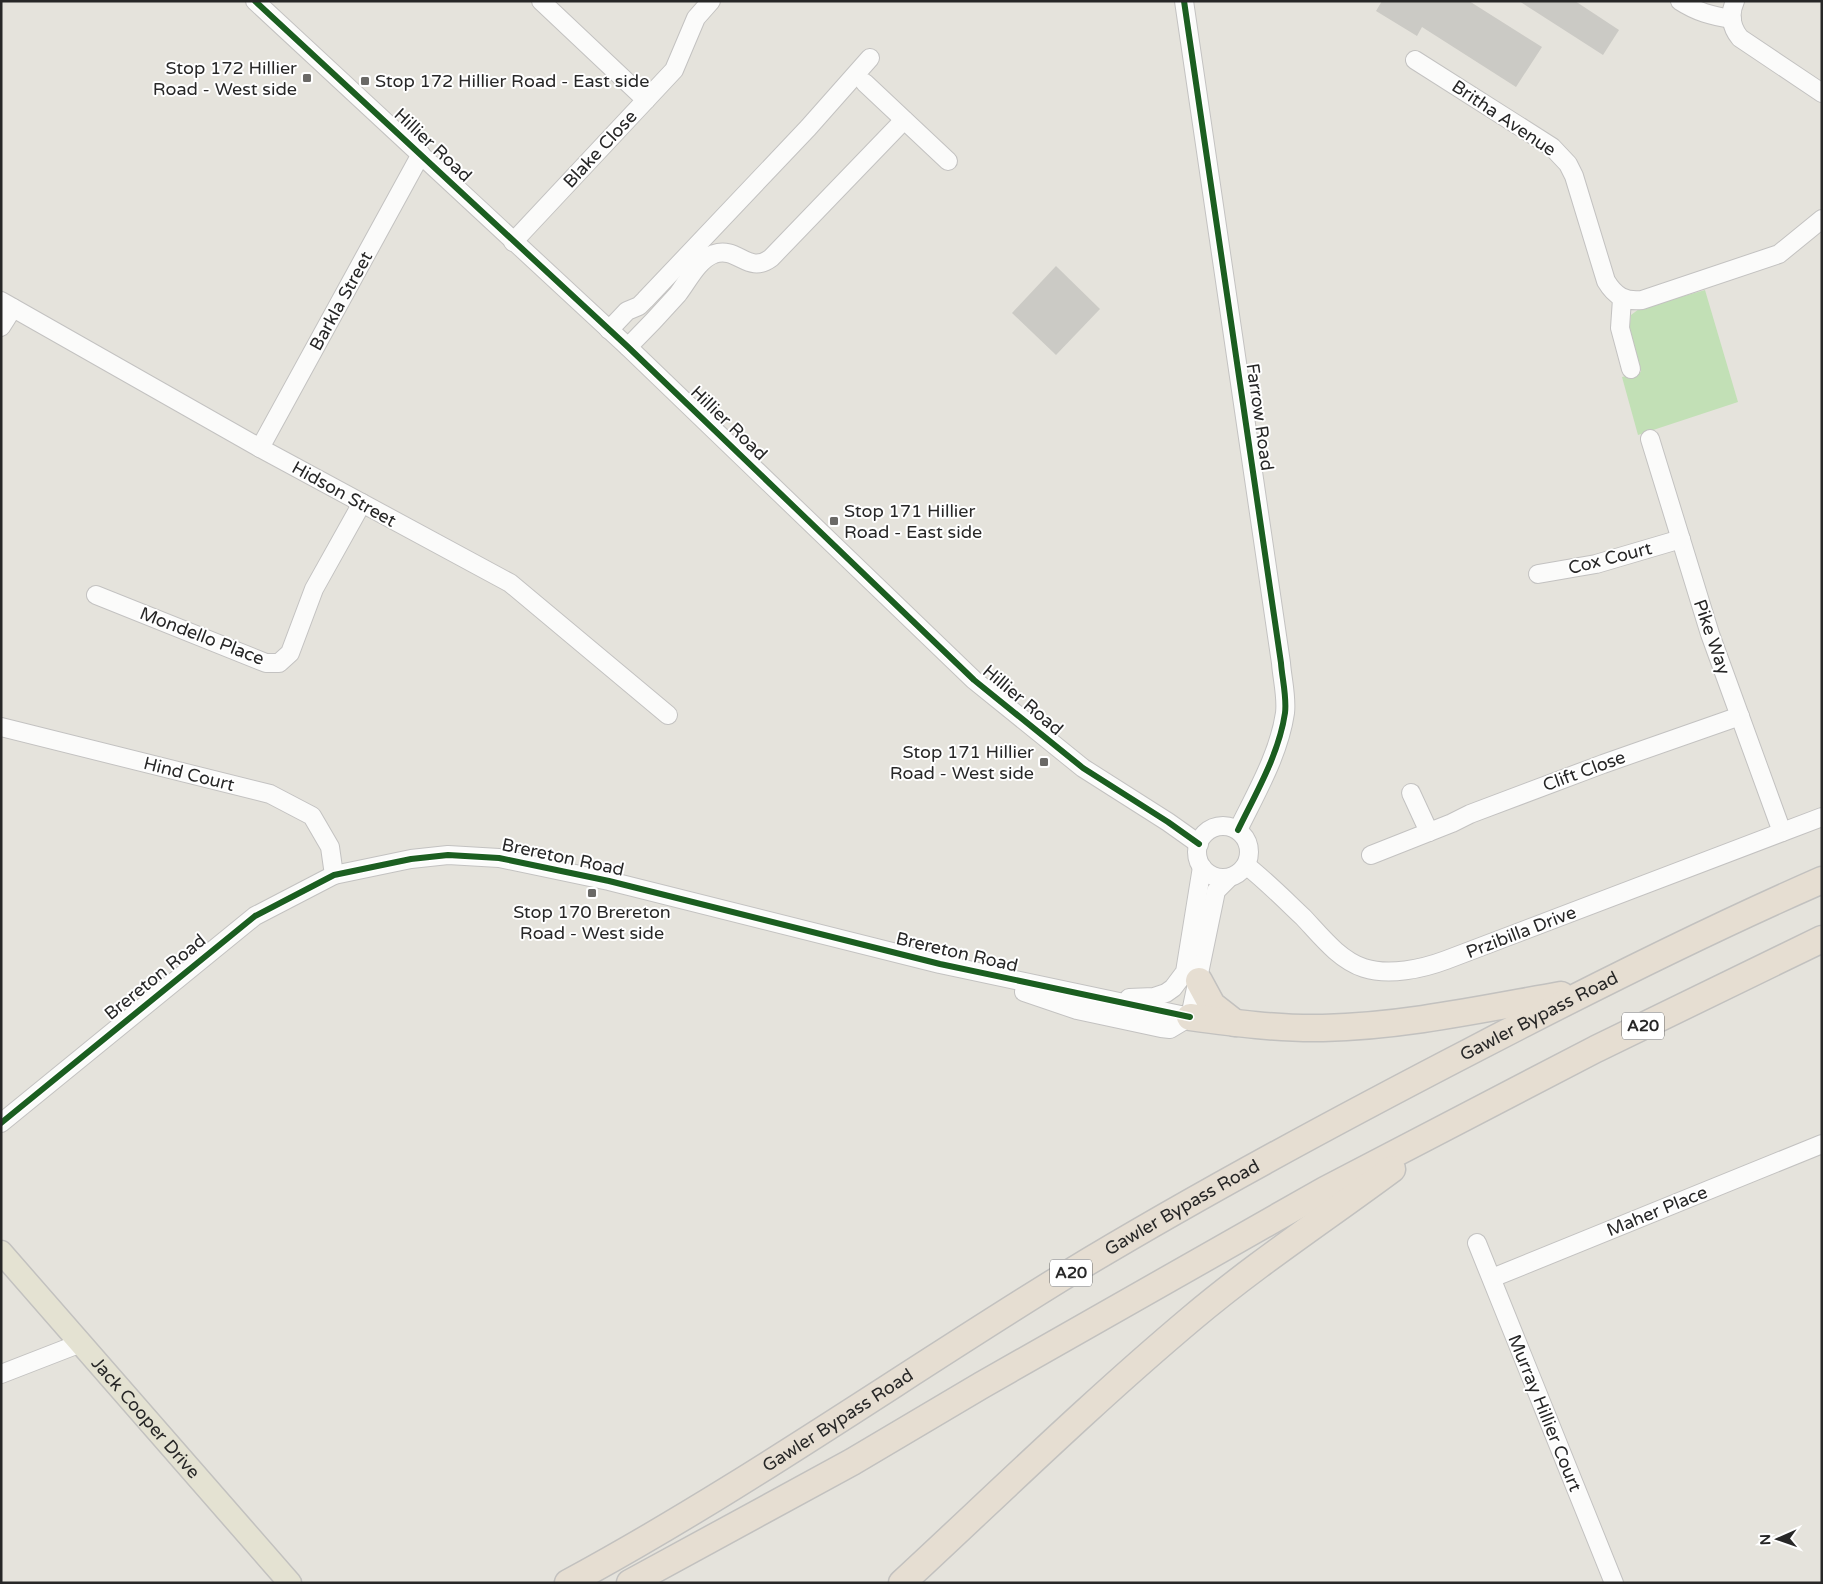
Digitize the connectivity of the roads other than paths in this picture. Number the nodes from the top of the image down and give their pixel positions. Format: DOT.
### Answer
graph roads {
  1 [pos="255,1"];
  2 [pos="541,1"];
  3 [pos="711,1"];
  4 [pos="1184,1"];
  5 [pos="1680,1"];
  6 [pos="1735,1"];
  7 [pos="1732,19"];
  8 [pos="870,58"];
  9 [pos="1415,60"];
  10 [pos="865,83"];
  11 [pos="1822,93"];
  12 [pos="646,100"];
  13 [pos="904,120"];
  14 [pos="421,154"];
  15 [pos="948,161"];
  16 [pos="1822,219"];
  17 [pos="513,242"];
  18 [pos="1622,299"];
  19 [pos="7,304"];
  20 [pos="1,328"];
  21 [pos="609,330"];
  22 [pos="628,347"];
  23 [pos="1631,369"];
  24 [pos="1650,438"];
  25 [pos="260,448"];
  26 [pos="362,503"];
  27 [pos="1681,539"];
  28 [pos="1538,574"];
  29 [pos="96,595"];
  30 [pos="668,714"];
  31 [pos="1740,716"];
  32 [pos="1,727"];
  33 [pos="1411,793"];
  34 [pos="1822,817"];
  35 [pos="1238,830"];
  36 [pos="1429,832"];
  37 [pos="1782,832"];
  38 [pos="1199,844"];
  39 [pos="1371,855"];
  40 [pos="1246,865"];
  41 [pos="1202,867"];
  42 [pos="334,875"];
  43 [pos="1229,878"];
  44 [pos="1822,880"];
  45 [pos="1822,939"];
  46 [pos="940,964"];
  47 [pos="1199,981"];
  48 [pos="1589,990"];
  49 [pos="1094,997"];
  50 [pos="1190,1017"];
  51 [pos="1235,1023"];
  52 [pos="1466,1115"];
  53 [pos="1,1124"];
  54 [pos="1822,1144"];
  55 [pos="1477,1242"];
  56 [pos="1,1252"];
  57 [pos="1492,1278"];
  58 [pos="81,1343"];
  59 [pos="1,1374"];
  60 [pos="290,1583"];
  61 [pos="568,1583"];
  62 [pos="630,1583"];
  63 [pos="902,1583"];
  64 [pos="1614,1583"];
  1 -- 14 [label="street, Hillier Road"];
  2 -- 12 [label="street"];
  3 -- 12 [label="street, Blake Close"];
  4 -- 35 [label="street, Farrow Road"];
  5 -- 7 [label="street"];
  6 -- 7 [label="street"];
  7 -- 11 [label="street"];
  8 -- 21 [label="street"];
  9 -- 18 [label="street, Britha Avenue"];
  10 -- 13 [label="street"];
  12 -- 17 [label="street, Blake Close"];
  13 -- 15 [label="street"];
  13 -- 22 [label="street"];
  14 -- 17 [label="street, Hillier Road"];
  14 -- 25 [label="street, Barkla Street"];
  16 -- 18 [label="street"];
  17 -- 21 [label="street, Hillier Road"];
  18 -- 23 [label="street"];
  19 -- 20 [label="street"];
  19 -- 25 [label="street, Hidson Street"];
  21 -- 22 [label="street, Hillier Road"];
  22 -- 38 [label="street, Hillier Road"];
  24 -- 27 [label="street, Pike Way"];
  25 -- 26 [label="street, Hidson Street"];
  26 -- 29 [label="street, Mondello Place"];
  26 -- 30 [label="street, Hidson Street"];
  27 -- 28 [label="street, Cox Court"];
  27 -- 31 [label="street, Pike Way"];
  31 -- 36 [label="street, Clift Close"];
  31 -- 37 [label="street, Pike Way"];
  32 -- 42 [label="street, Hind Court"];
  33 -- 36 [label="street"];
  34 -- 37 [label="street, Przibilla Drive"];
  35 -- 38 [label="street"];
  35 -- 40 [label="street"];
  36 -- 39 [label="street, Clift Close"];
  37 -- 40 [label="street, Przibilla Drive"];
  38 -- 41 [label="street"];
  40 -- 43 [label="street"];
  41 -- 43 [label="street"];
  41 -- 49 [label="street, Brereton Road"];
  42 -- 46 [label="street, Brereton Road"];
  42 -- 53 [label="street, Brereton Road"];
  43 -- 47 [label="street"];
  44 -- 48 [label="highway, Gawler Bypass Road / A20"];
  45 -- 52 [label="highway, A20"];
  46 -- 49 [label="street, Brereton Road"];
  46 -- 50 [label="street, Brereton Road"];
  47 -- 50 [label="street"];
  47 -- 51 [label="highway"];
  48 -- 51 [label="highway"];
  48 -- 61 [label="highway, Gawler Bypass Road / A20"];
  49 -- 50 [label="street, Brereton Road"];
  50 -- 51 [label="highway"];
  52 -- 62 [label="highway, A20"];
  52 -- 63 [label="highway"];
  54 -- 57 [label="street, Maher Place"];
  55 -- 57 [label="street, Murray Hillier Court"];
  56 -- 58 [label="main road, Jack Cooper Drive"];
  57 -- 64 [label="street, Murray Hillier Court"];
  58 -- 59 [label="street"];
  58 -- 60 [label="main road, Jack Cooper Drive"];
}
